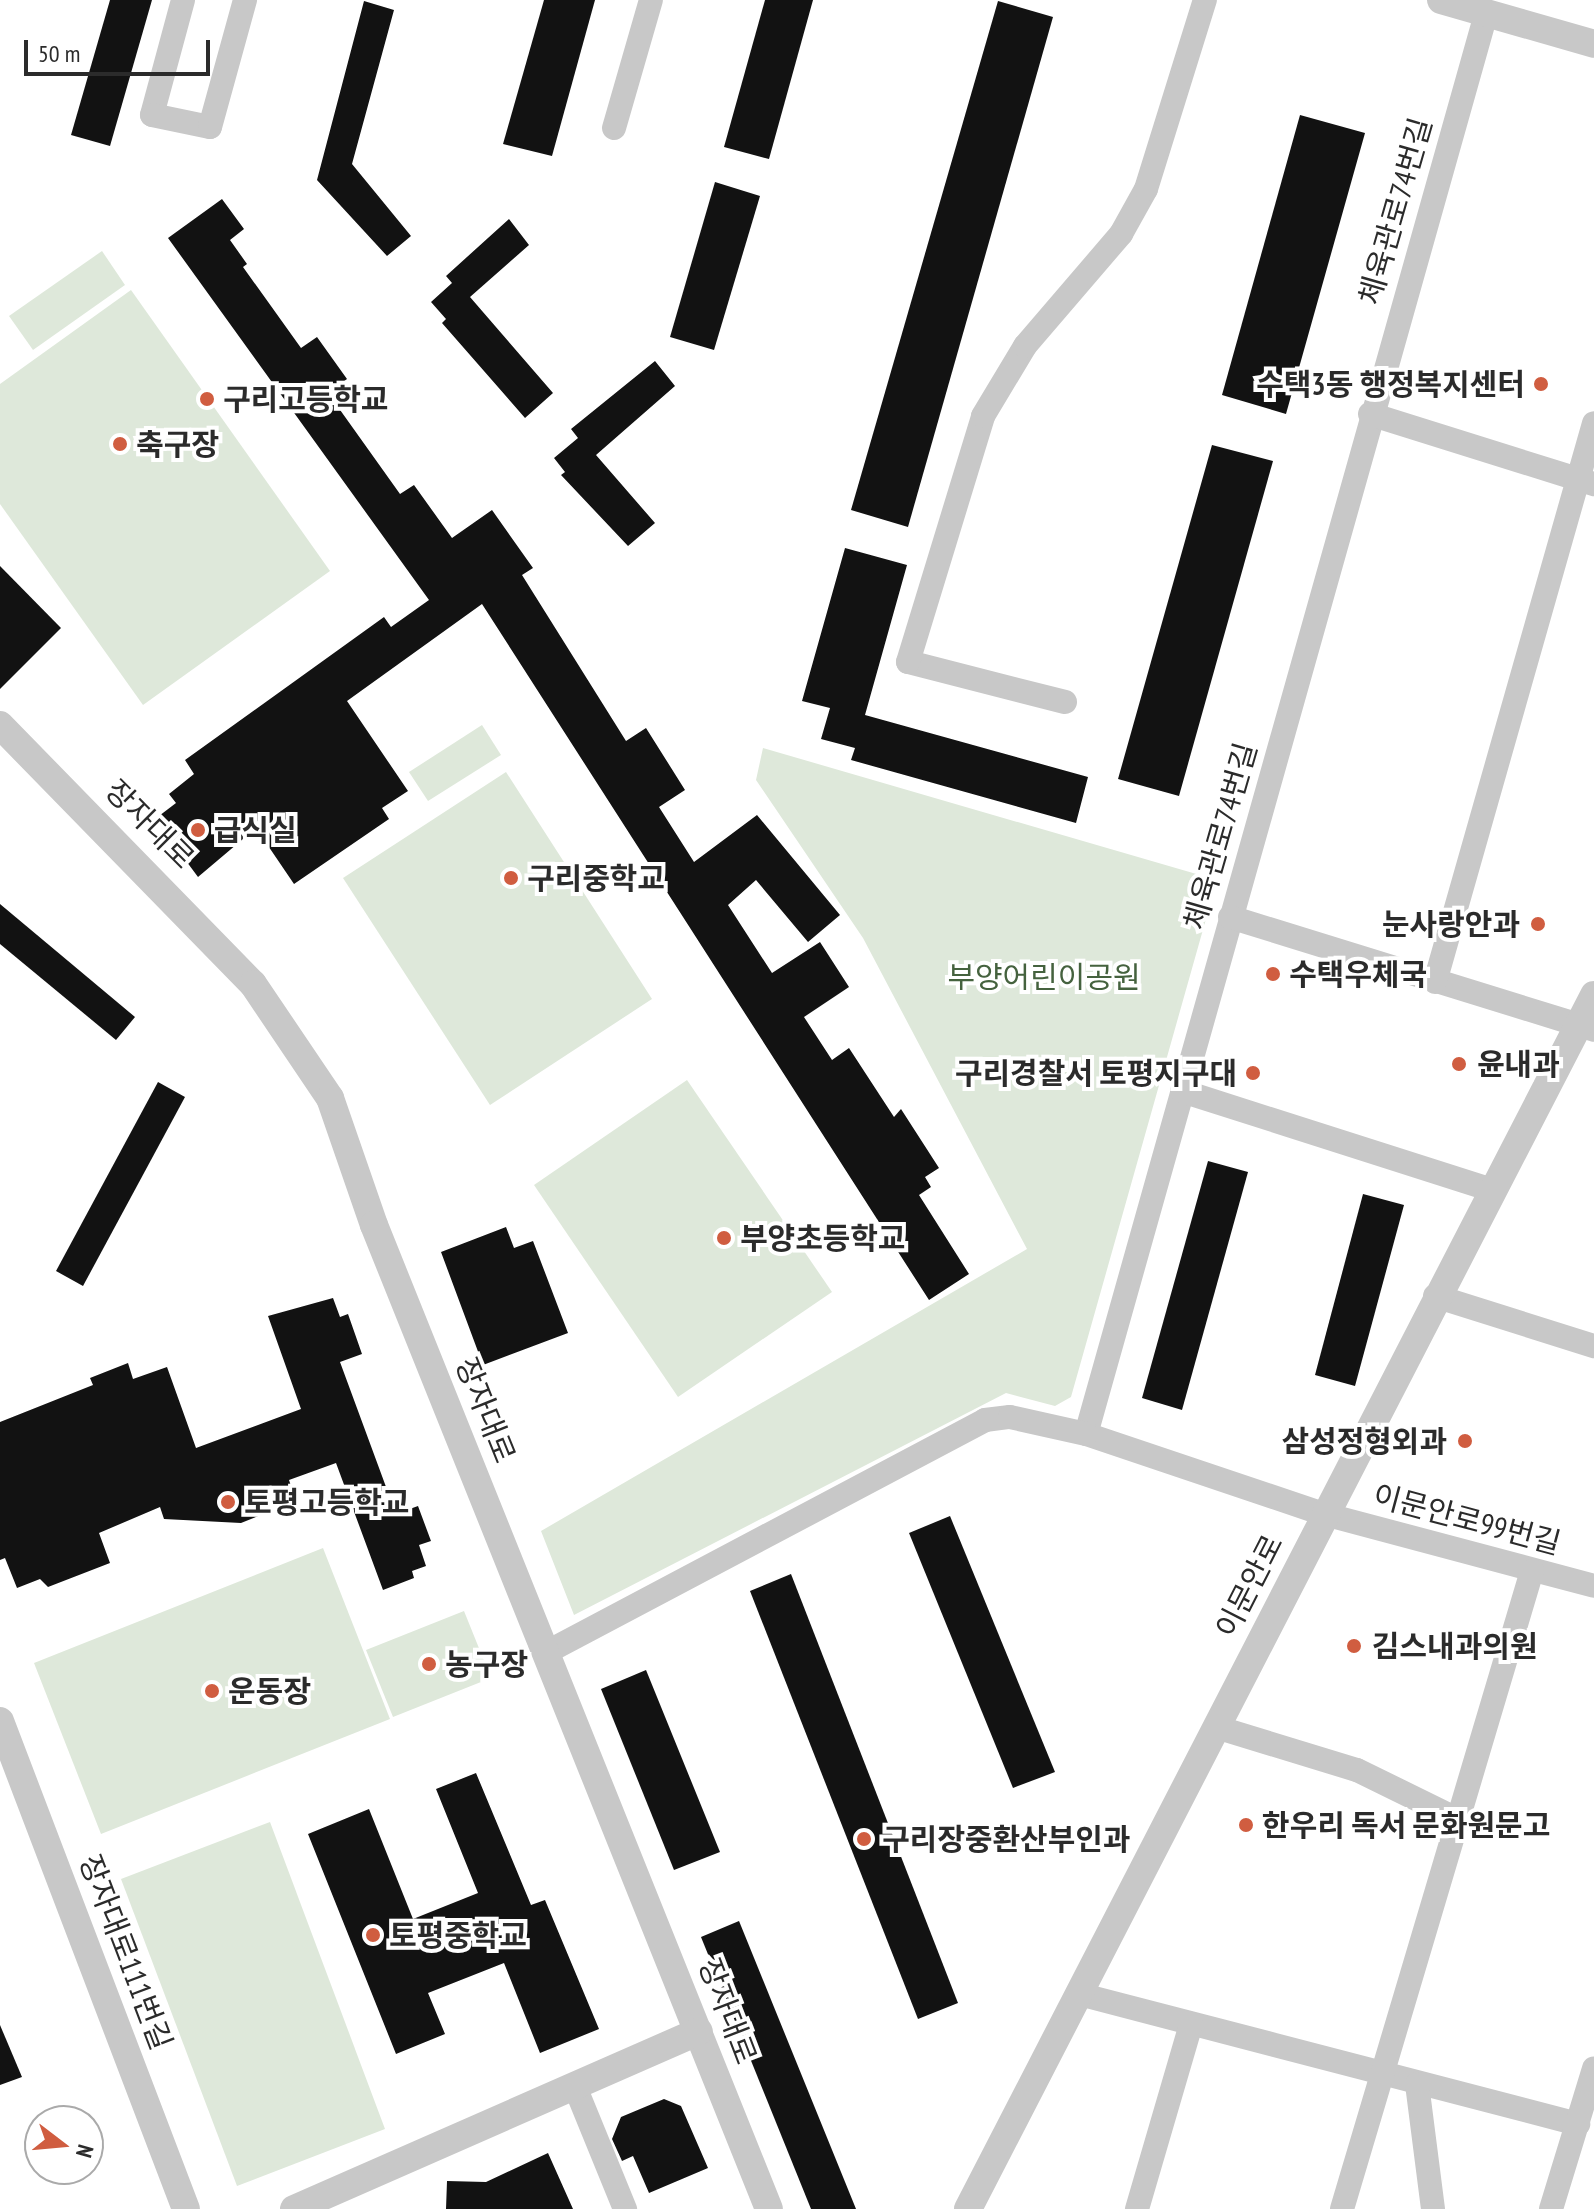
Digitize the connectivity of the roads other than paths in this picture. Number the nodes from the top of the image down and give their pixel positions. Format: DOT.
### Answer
graph roads {
  1 [pos="183,0"];
  2 [pos="245,0"];
  3 [pos="651,0"];
  4 [pos="1205,0"];
  5 [pos="1441,0"];
  6 [pos="1486,14"];
  7 [pos="1594,44"];
  8 [pos="614,128"];
  9 [pos="1370,414"];
  10 [pos="1594,423"];
  11 [pos="1586,482"];
  12 [pos="1065,702"];
  13 [pos="0,725"];
  14 [pos="1230,917"];
  15 [pos="1435,982"];
  16 [pos="1594,995"];
  17 [pos="1586,1028"];
  18 [pos="1182,1091"];
  19 [pos="1490,1189"];
  20 [pos="1435,1296"];
  21 [pos="1594,1346"];
  22 [pos="1086,1434"];
  23 [pos="1324,1514"];
  24 [pos="1532,1571"];
  25 [pos="1594,1586"];
  26 [pos="549,1651"];
  27 [pos="0,1721"];
  28 [pos="1216,1727"];
  29 [pos="1459,1820"];
  30 [pos="1079,1994"];
  31 [pos="1191,2024"];
  32 [pos="699,2031"];
  33 [pos="1594,2068"];
  34 [pos="1383,2076"];
  35 [pos="1417,2084"];
  36 [pos="576,2089"];
  37 [pos="1578,2124"];
  38 [pos="186,2209"];
  39 [pos="294,2209"];
  40 [pos="625,2209"];
  41 [pos="769,2209"];
  42 [pos="968,2209"];
  43 [pos="1137,2209"];
  44 [pos="1342,2209"];
  45 [pos="1433,2209"];
  46 [pos="1551,2209"];
  1 -- 2 [label="street"];
  3 -- 8 [label="street"];
  4 -- 12 [label="street"];
  5 -- 6 [label="street"];
  6 -- 7 [label="street"];
  6 -- 9 [label="street, 체육관로74번길"];
  9 -- 11 [label="street"];
  9 -- 14 [label="street, 체육관로74번길"];
  10 -- 11 [label="street"];
  11 -- 15 [label="street"];
  13 -- 26 [label="street, 장자대로"];
  14 -- 15 [label="street"];
  14 -- 18 [label="street, 체육관로74번길"];
  15 -- 17 [label="street"];
  16 -- 17 [label="street, 이문안로"];
  17 -- 19 [label="street, 이문안로"];
  18 -- 19 [label="street"];
  18 -- 22 [label="street, 체육관로74번길"];
  19 -- 20 [label="street, 이문안로"];
  20 -- 21 [label="street"];
  20 -- 23 [label="street, 이문안로"];
  22 -- 23 [label="street"];
  22 -- 26 [label="street"];
  23 -- 24 [label="street, 이문안로99번길"];
  23 -- 28 [label="street, 이문안로"];
  24 -- 25 [label="street, 이문안로99번길"];
  24 -- 29 [label="street"];
  26 -- 32 [label="street, 장자대로"];
  27 -- 38 [label="street, 장자대로111번길"];
  28 -- 29 [label="street"];
  28 -- 30 [label="street, 이문안로"];
  29 -- 34 [label="street"];
  30 -- 31 [label="street"];
  30 -- 42 [label="street, 이문안로"];
  31 -- 34 [label="street"];
  31 -- 43 [label="street"];
  32 -- 36 [label="street"];
  32 -- 41 [label="street, 장자대로"];
  33 -- 37 [label="street"];
  34 -- 35 [label="street"];
  34 -- 44 [label="street"];
  35 -- 37 [label="street"];
  35 -- 45 [label="street"];
  36 -- 39 [label="street"];
  36 -- 40 [label="street"];
  37 -- 46 [label="street"];
}
